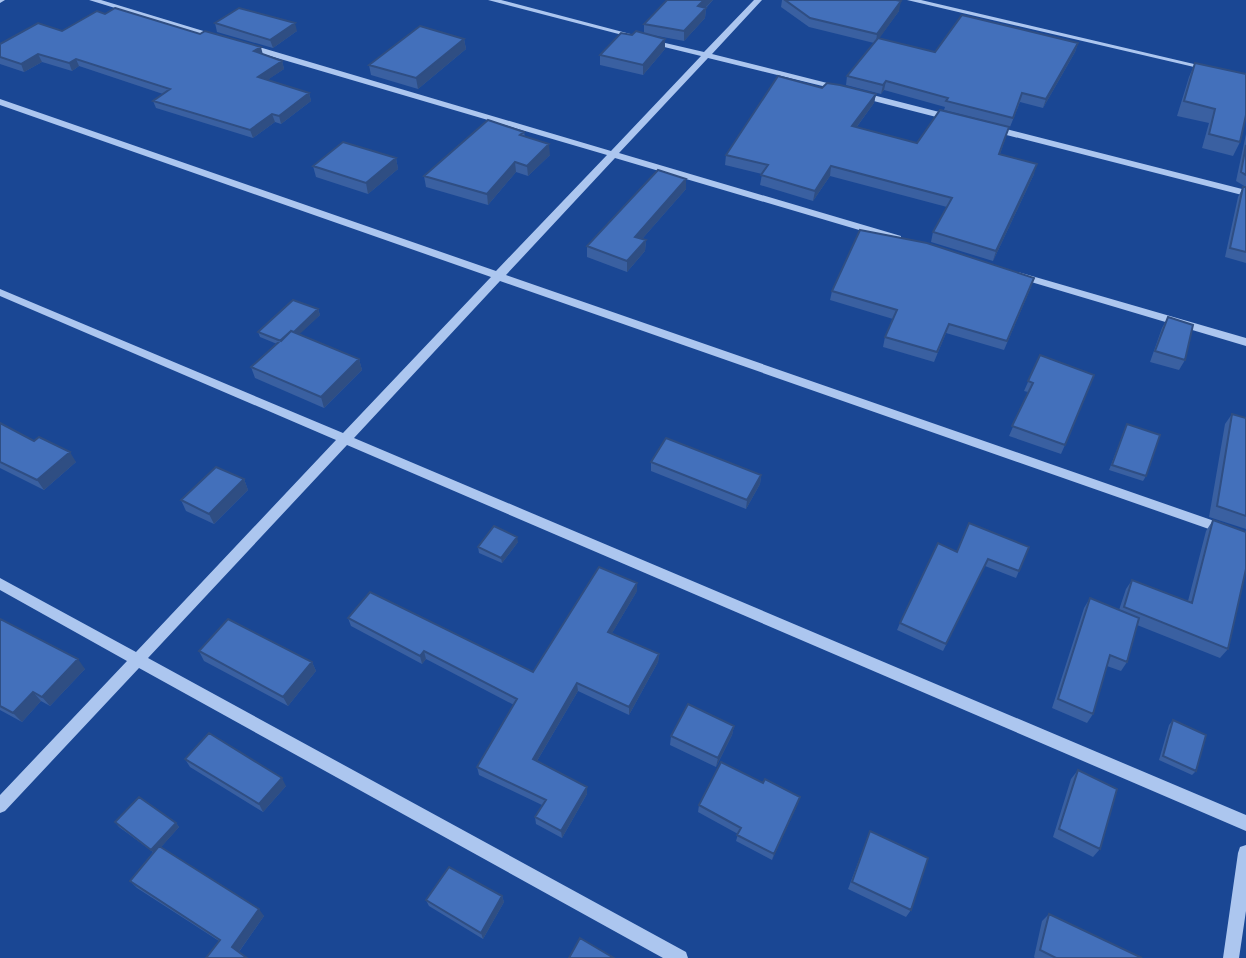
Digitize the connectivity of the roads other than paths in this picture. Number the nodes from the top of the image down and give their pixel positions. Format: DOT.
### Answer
graph roads {
  1 [pos="93,0"];
  2 [pos="492,0"];
  3 [pos="758,0"];
  4 [pos="911,0"];
  5 [pos="226,40"];
  6 [pos="240,44"];
  7 [pos="706,55"];
  8 [pos="1219,71"];
  9 [pos="0,102"];
  10 [pos="963,121"];
  11 [pos="990,128"];
  12 [pos="613,154"];
  13 [pos="1246,193"];
  14 [pos="903,240"];
  15 [pos="1009,272"];
  16 [pos="498,276"];
  17 [pos="0,292"];
  18 [pos="1246,342"];
  19 [pos="345,439"];
  20 [pos="1246,537"];
  21 [pos="0,584"];
  22 [pos="137,660"];
  23 [pos="0,806"];
  24 [pos="1246,823"];
  25 [pos="1246,853"];
  26 [pos="680,958"];
  27 [pos="1231,958"];
  1 -- 5 [label="street"];
  2 -- 7 [label="street"];
  3 -- 7 [label="street"];
  4 -- 8 [label="street"];
  6 -- 12 [label="street"];
  7 -- 10 [label="street"];
  7 -- 12 [label="street"];
  9 -- 16 [label="street"];
  11 -- 13 [label="street"];
  12 -- 14 [label="street"];
  12 -- 16 [label="street"];
  15 -- 18 [label="street"];
  16 -- 19 [label="street"];
  16 -- 20 [label="street"];
  17 -- 19 [label="street"];
  19 -- 22 [label="street"];
  19 -- 24 [label="street"];
  21 -- 22 [label="street"];
  22 -- 23 [label="street"];
  22 -- 26 [label="street"];
  25 -- 27 [label="street"];
}
